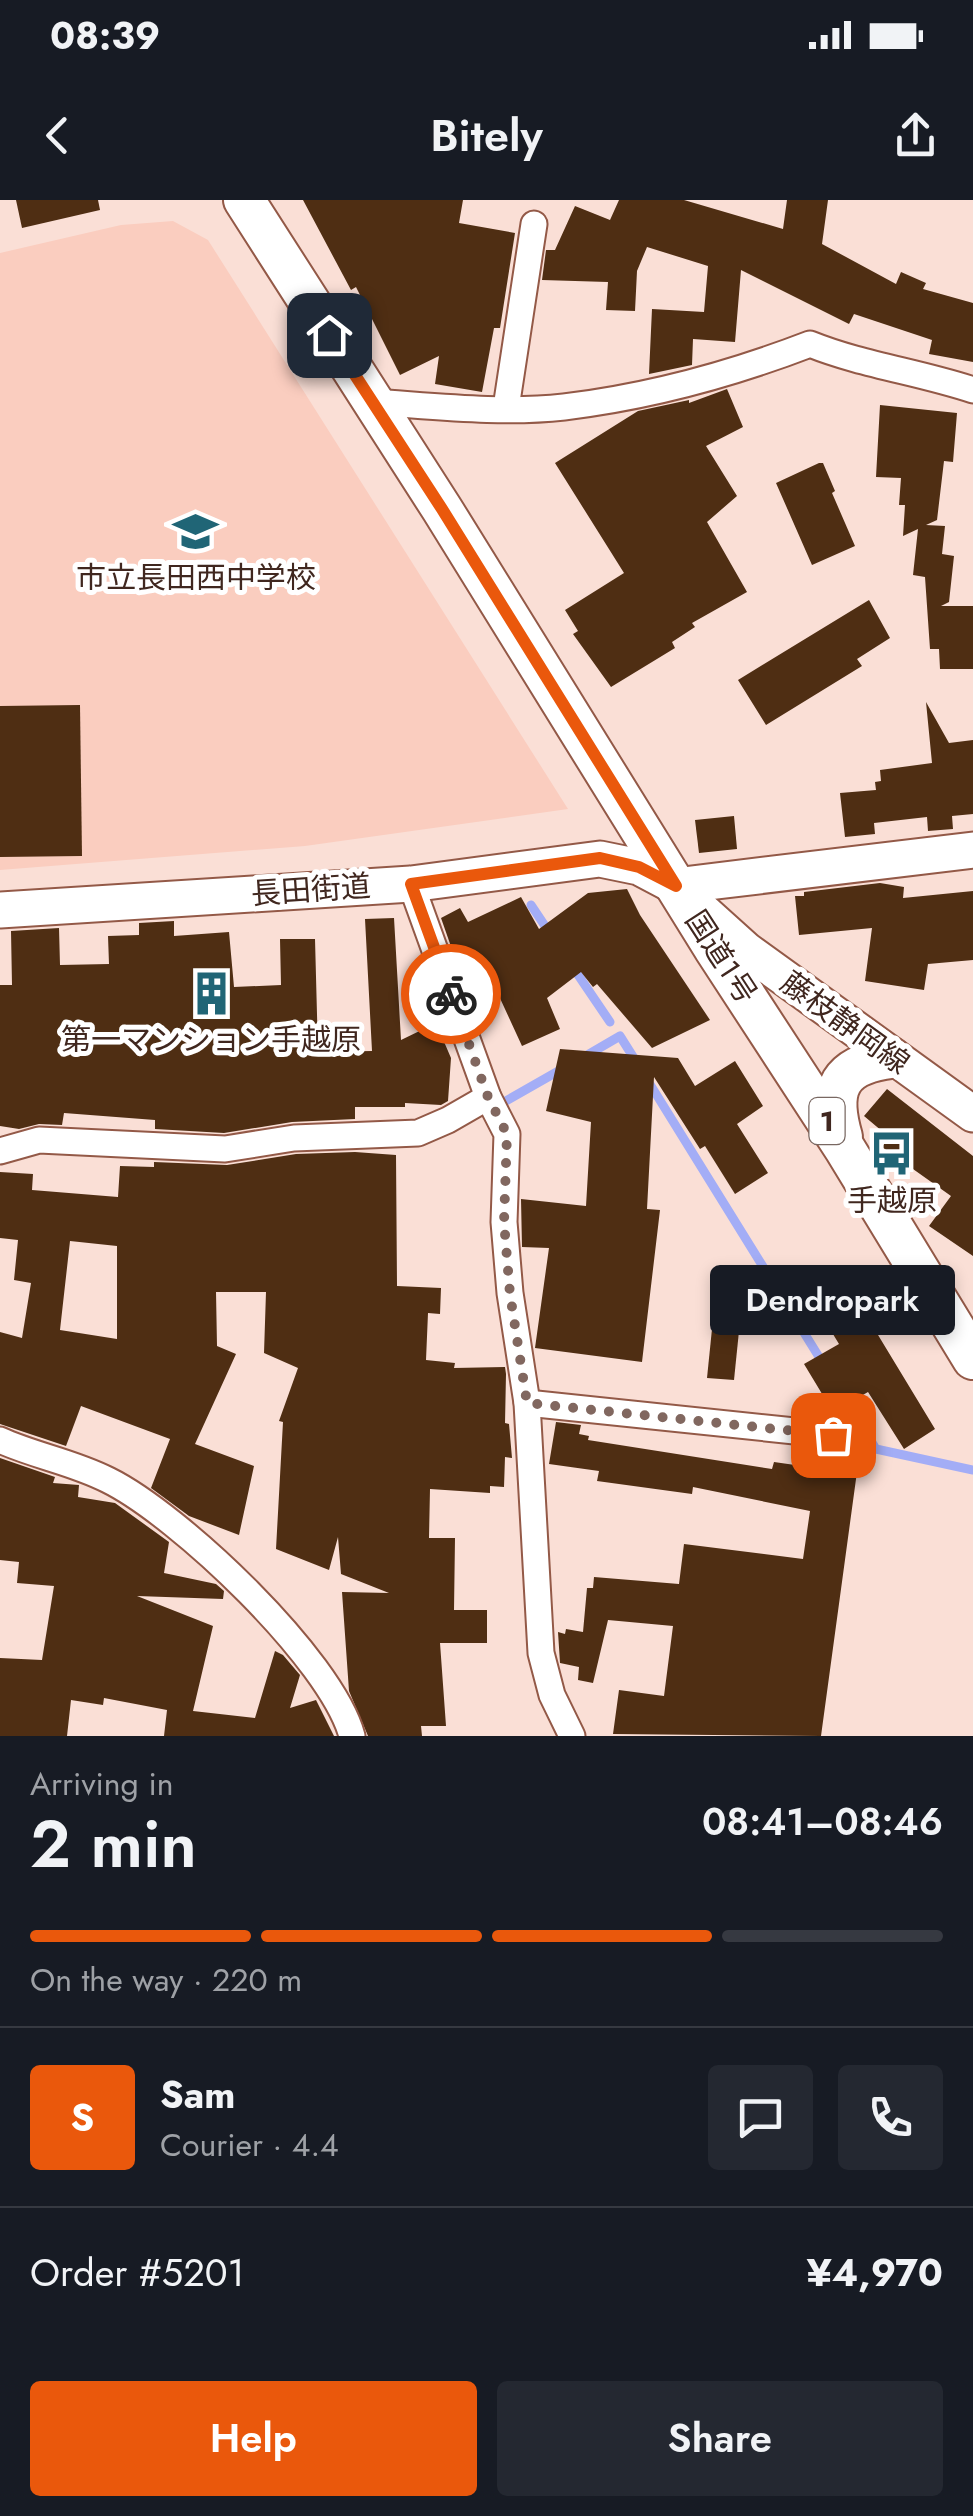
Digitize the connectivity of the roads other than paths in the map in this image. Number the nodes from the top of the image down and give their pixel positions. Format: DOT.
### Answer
graph roads {
  1 [pos="244,200"];
  2 [pos="534,224"];
  3 [pos="973,390"];
  4 [pos="371,402"];
  5 [pos="506,408"];
  6 [pos="973,850"];
  7 [pos="411,884"];
  8 [pos="676,886"];
  9 [pos="0,910"];
  10 [pos="891,1058"];
  11 [pos="488,1097"];
  12 [pos="973,1114"];
  13 [pos="845,1149"];
  14 [pos="0,1151"];
  15 [pos="973,1359"];
  16 [pos="527,1403"];
  17 [pos="833,1435"];
  18 [pos="0,1440"];
  19 [pos="352,1736"];
  20 [pos="572,1736"];
  1 -- 4 [label="highway, 国道1号 / 1"];
  2 -- 5 [label="street"];
  3 -- 5 [label="street"];
  4 -- 5 [label="street"];
  4 -- 8 [label="highway, 国道1号 / 1"];
  6 -- 8 [label="main road"];
  7 -- 8 [label="main road, 長田街道"];
  7 -- 9 [label="main road, 長田街道"];
  7 -- 11 [label="street"];
  8 -- 10 [label="main road, 藤枝静岡線"];
  8 -- 13 [label="highway, 国道1号 / 1"];
  10 -- 12 [label="main road, 藤枝静岡線"];
  10 -- 13 [label="highway"];
  11 -- 14 [label="street"];
  11 -- 16 [label="street"];
  13 -- 15 [label="highway, 国道1号 / 1"];
  16 -- 17 [label="street"];
  16 -- 20 [label="street"];
  18 -- 19 [label="street"];
}
